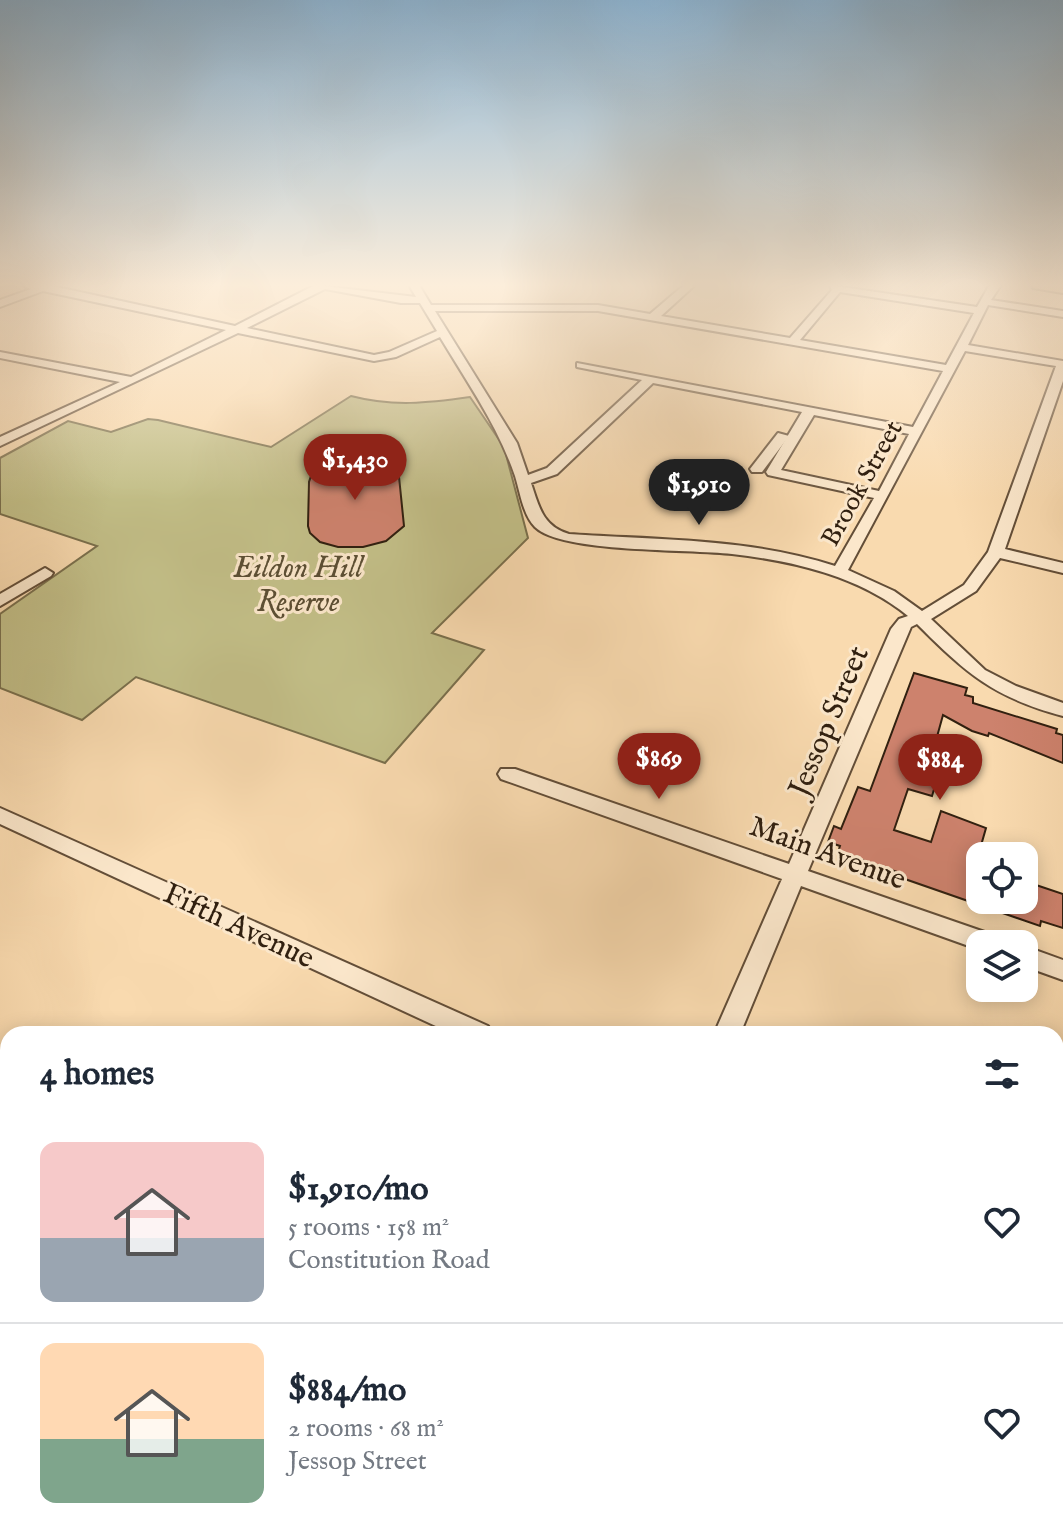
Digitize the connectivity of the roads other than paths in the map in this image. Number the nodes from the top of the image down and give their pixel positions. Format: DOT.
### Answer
graph roads {
  1 [pos="11,357"];
  2 [pos="28,357"];
  3 [pos="181,357"];
  4 [pos="458,357"];
  5 [pos="882,357"];
  6 [pos="957,357"];
  7 [pos="1020,357"];
  8 [pos="44,362"];
  9 [pos="1063,364"];
  10 [pos="581,365"];
  11 [pos="950,369"];
  12 [pos="650,379"];
  13 [pos="128,380"];
  14 [pos="810,411"];
  15 [pos="916,431"];
  16 [pos="0,442"];
  17 [pos="525,480"];
  18 [pos="883,496"];
  19 [pos="996,552"];
  20 [pos="1063,568"];
  21 [pos="839,572"];
  22 [pos="45,573"];
  23 [pos="0,582"];
  24 [pos="19,589"];
  25 [pos="0,601"];
  26 [pos="919,618"];
  27 [pos="1063,710"];
  28 [pos="508,774"];
  29 [pos="0,815"];
  30 [pos="795,874"];
  31 [pos="966,935"];
  32 [pos="1038,961"];
  33 [pos="1063,970"];
  34 [pos="462,1026"];
  35 [pos="730,1026"];
  1 -- 8 [label="street"];
  2 -- 8 [label="street"];
  3 -- 13 [label="street"];
  4 -- 17 [label="street"];
  5 -- 11 [label="street"];
  6 -- 11 [label="street, Brook Street"];
  7 -- 9 [label="street"];
  8 -- 13 [label="street"];
  9 -- 19 [label="street, Jessop Street"];
  10 -- 12 [label="street"];
  11 -- 15 [label="street, Brook Street"];
  12 -- 14 [label="street"];
  12 -- 17 [label="street"];
  13 -- 16 [label="street"];
  14 -- 15 [label="street"];
  14 -- 18 [label="street"];
  15 -- 18 [label="street, Brook Street"];
  17 -- 21 [label="street"];
  18 -- 21 [label="street, Brook Street"];
  19 -- 20 [label="street"];
  19 -- 26 [label="street, Jessop Street"];
  21 -- 26 [label="street"];
  22 -- 24 [label="street"];
  23 -- 24 [label="street"];
  24 -- 25 [label="street"];
  26 -- 27 [label="street"];
  26 -- 30 [label="street, Jessop Street"];
  28 -- 30 [label="street, Main Avenue"];
  29 -- 34 [label="street, Fifth Avenue"];
  30 -- 31 [label="street, Main Avenue"];
  30 -- 35 [label="street, Jessop Street"];
  32 -- 33 [label="street"];
}
